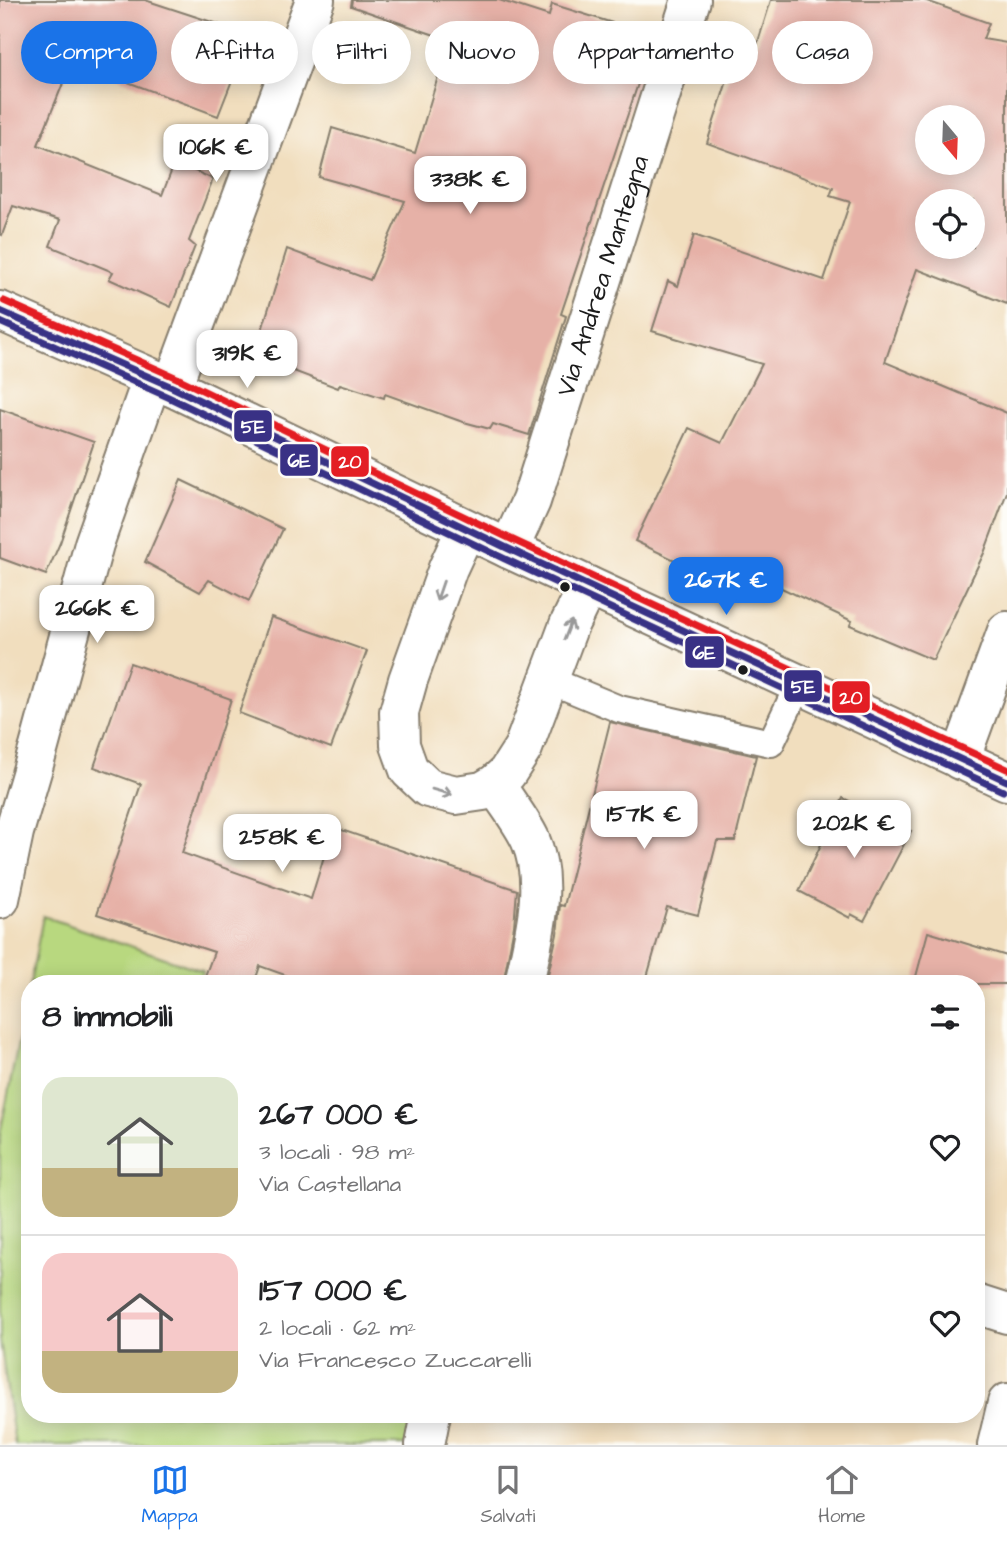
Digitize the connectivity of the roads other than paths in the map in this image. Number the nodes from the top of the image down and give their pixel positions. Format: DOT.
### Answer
graph roads {
  1 [pos="315,0"];
  2 [pos="691,0"];
  3 [pos="0,312"];
  4 [pos="162,383"];
  5 [pos="466,528"];
  6 [pos="509,549"];
  7 [pos="588,586"];
  8 [pos="1007,631"];
  9 [pos="549,680"];
  10 [pos="799,684"];
  11 [pos="960,760"];
  12 [pos="1007,781"];
  13 [pos="495,784"];
  14 [pos="0,899"];
  15 [pos="526,975"];
  16 [pos="985,1307"];
  17 [pos="1007,1314"];
  18 [pos="1007,1403"];
  19 [pos="429,1423"];
  20 [pos="425,1445"];
  21 [pos="997,1445"];
  1 -- 4 [label="street"];
  2 -- 6 [label="street, Via Andrea Mantegna"];
  3 -- 4 [label="street"];
  4 -- 5 [label="street"];
  4 -- 14 [label="street"];
  5 -- 6 [label="street"];
  5 -- 13 [label="street, one-way"];
  6 -- 7 [label="street"];
  9 -- 7 [label="street, one-way"];
  7 -- 10 [label="street"];
  8 -- 11 [label="street"];
  9 -- 10 [label="lane"];
  9 -- 13 [label="street"];
  10 -- 11 [label="street"];
  11 -- 12 [label="street"];
  13 -- 15 [label="street"];
  16 -- 17 [label="street"];
  18 -- 21 [label="street"];
  19 -- 20 [label="street"];
}
